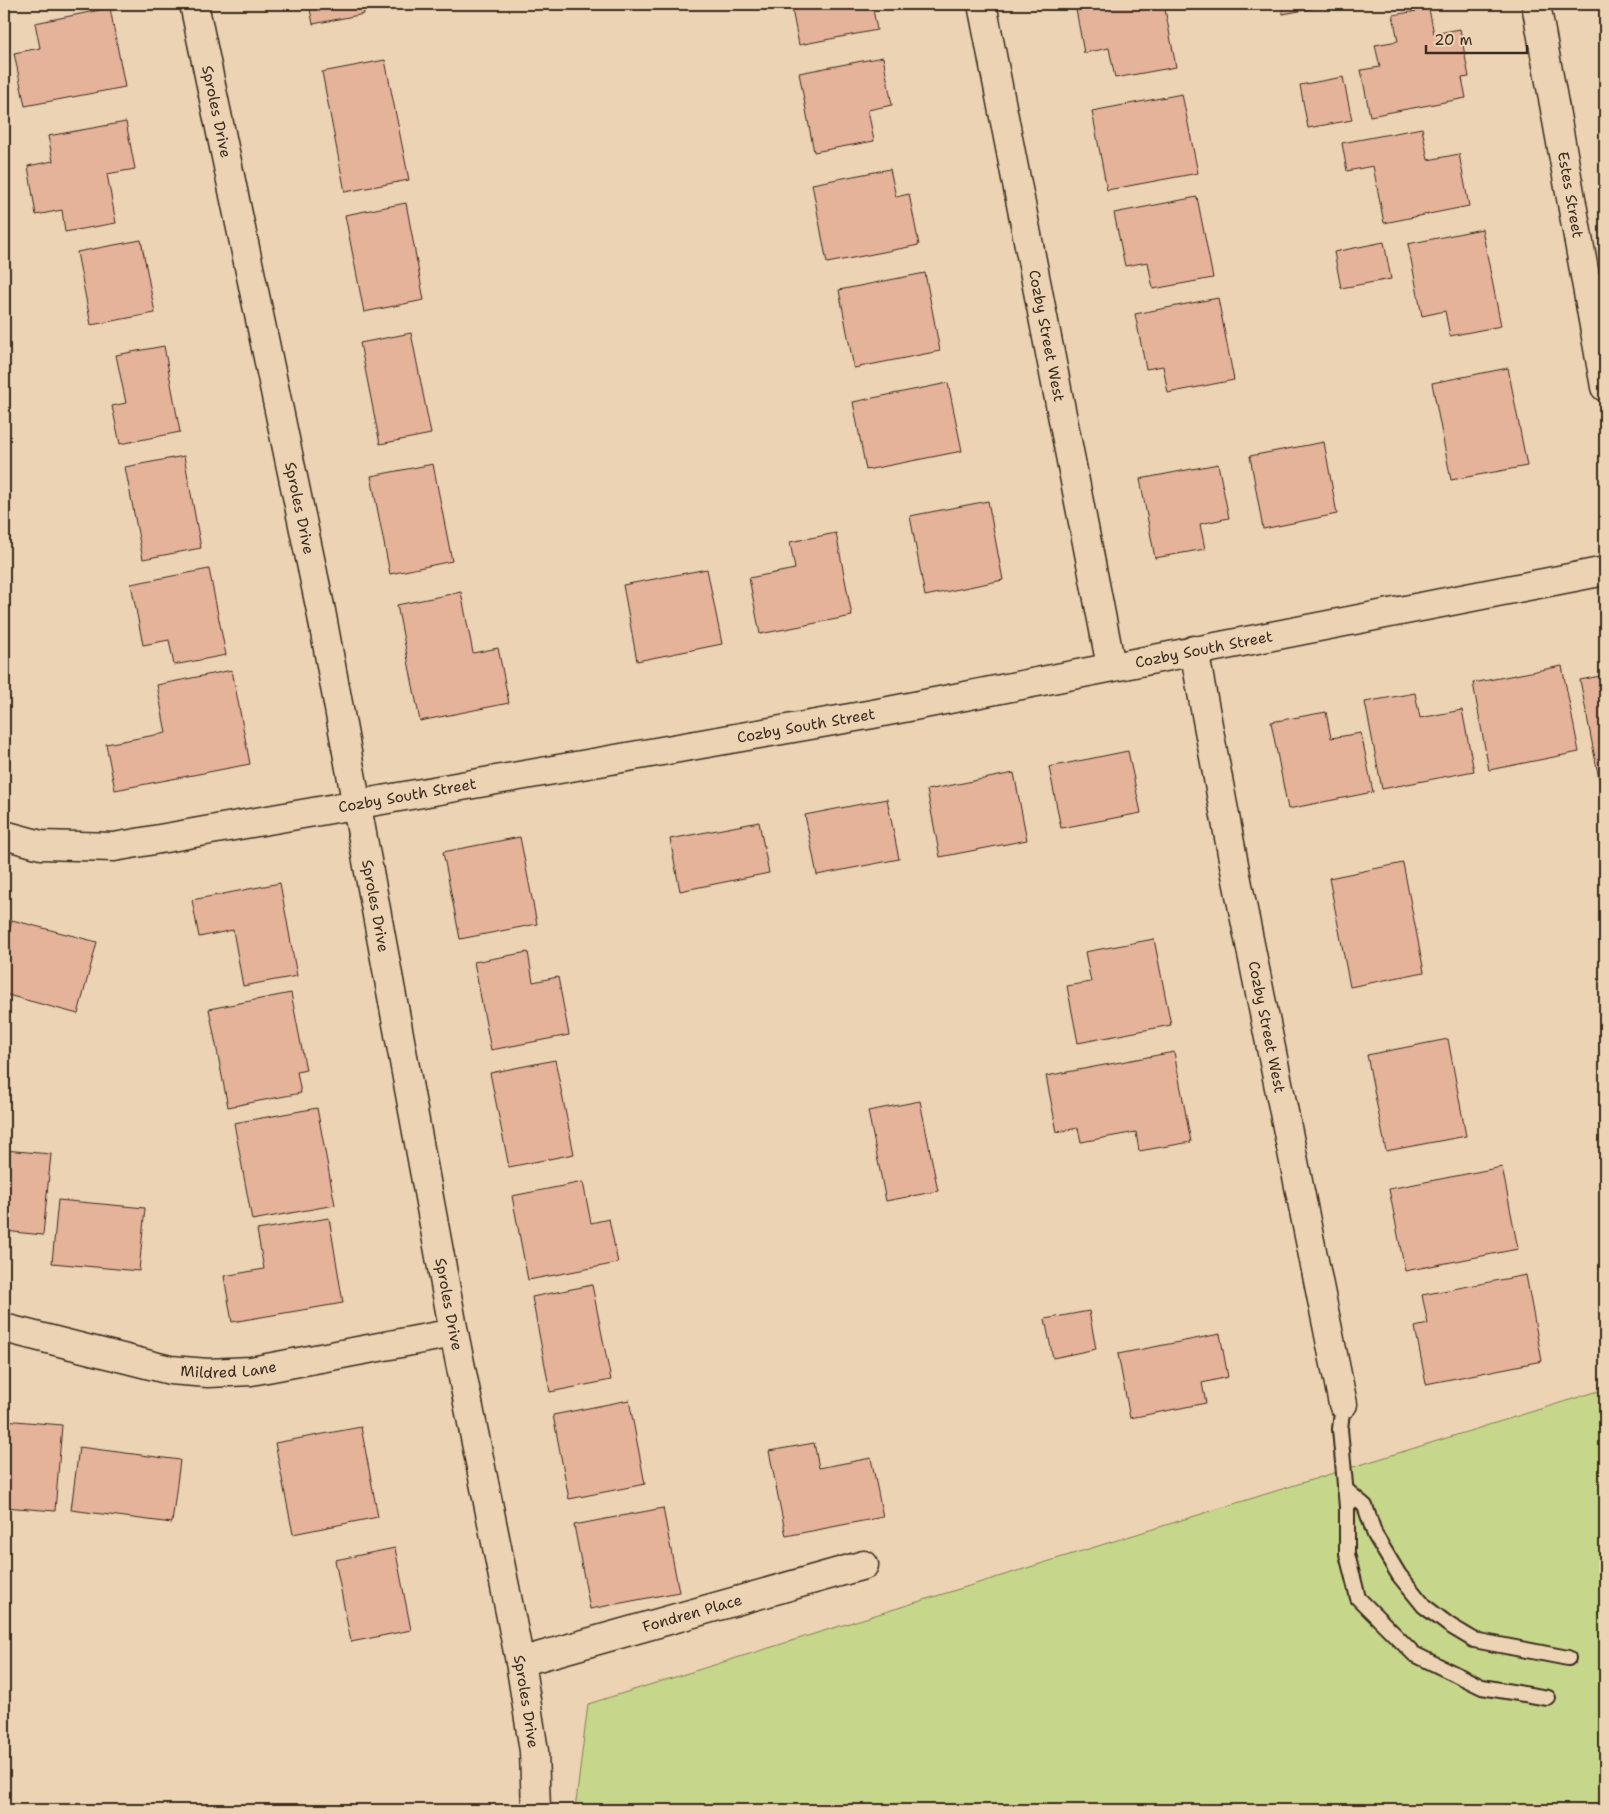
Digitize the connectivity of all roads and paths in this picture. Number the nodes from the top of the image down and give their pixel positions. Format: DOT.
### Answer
graph roads {
  1 [pos="194,4"];
  2 [pos="982,4"];
  3 [pos="1536,4"];
  4 [pos="1605,387"];
  5 [pos="1605,571"];
  6 [pos="1194,650"];
  7 [pos="1111,666"];
  8 [pos="356,805"];
  9 [pos="4,836"];
  10 [pos="4,1328"];
  11 [pos="454,1333"];
  12 [pos="1343,1404"];
  13 [pos="1346,1489"];
  14 [pos="864,1565"];
  15 [pos="1568,1658"];
  16 [pos="520,1662"];
  17 [pos="1548,1698"];
  18 [pos="536,1810"];
  1 -- 8 [label="street, Sproles Drive"];
  2 -- 7 [label="street, Cozby Street West"];
  3 -- 4 [label="street, Estes Street"];
  5 -- 6 [label="street, Cozby South Street"];
  6 -- 7 [label="street, Cozby South Street"];
  6 -- 12 [label="street, Cozby Street West"];
  7 -- 8 [label="street, Cozby South Street"];
  8 -- 9 [label="street, Cozby South Street"];
  8 -- 11 [label="street, Sproles Drive"];
  10 -- 11 [label="street, Mildred Lane"];
  11 -- 16 [label="street, Sproles Drive"];
  12 -- 13 [label="lane"];
  13 -- 15 [label="lane"];
  13 -- 17 [label="lane"];
  14 -- 16 [label="street, Fondren Place"];
  16 -- 18 [label="street, Sproles Drive"];
}
